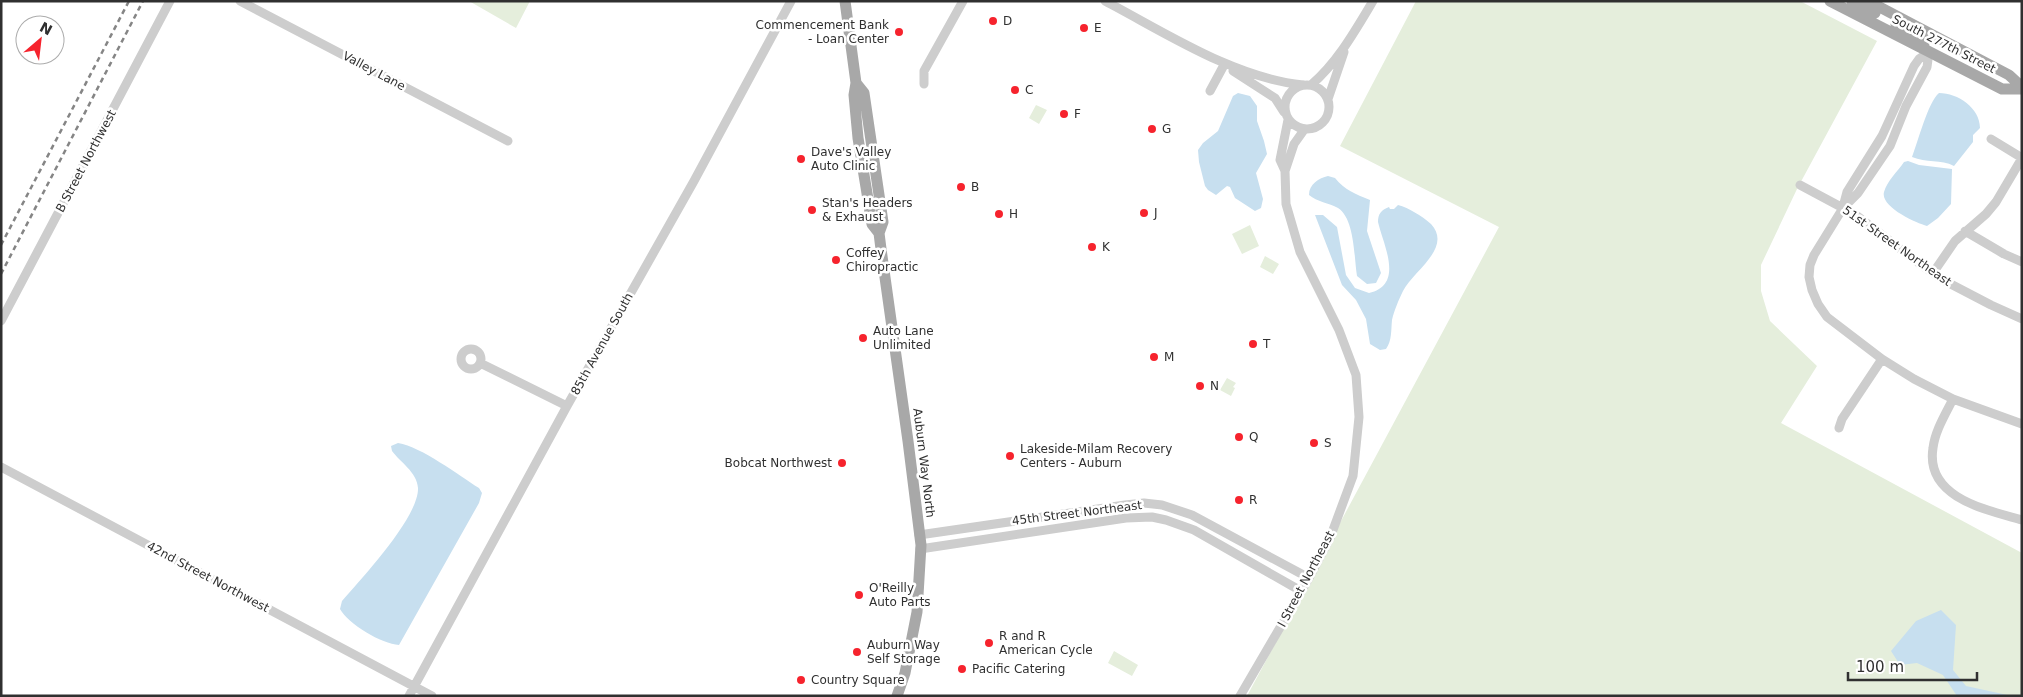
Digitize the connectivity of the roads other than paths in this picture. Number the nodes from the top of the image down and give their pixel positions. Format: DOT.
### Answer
graph roads {
  1 [pos="170,1"];
  2 [pos="240,1"];
  3 [pos="791,1"];
  4 [pos="845,1"];
  5 [pos="963,1"];
  6 [pos="1105,1"];
  7 [pos="1373,1"];
  8 [pos="1830,1"];
  9 [pos="1852,1"];
  10 [pos="1868,1"];
  11 [pos="1350,39"];
  12 [pos="1928,52"];
  13 [pos="1206,54"];
  14 [pos="1224,65"];
  15 [pos="2009,75"];
  16 [pos="856,83"];
  17 [pos="924,84"];
  18 [pos="1307,85"];
  19 [pos="2022,88"];
  20 [pos="1210,91"];
  21 [pos="1328,99"];
  22 [pos="1287,117"];
  23 [pos="1304,130"];
  24 [pos="1991,139"];
  25 [pos="508,141"];
  26 [pos="2022,158"];
  27 [pos="1285,171"];
  28 [pos="1800,185"];
  29 [pos="1843,208"];
  30 [pos="880,231"];
  31 [pos="1965,231"];
  32 [pos="2022,262"];
  33 [pos="1933,273"];
  34 [pos="2022,319"];
  35 [pos="1,321"];
  36 [pos="1882,359"];
  37 [pos="480,363"];
  38 [pos="1953,399"];
  39 [pos="567,406"];
  40 [pos="2022,424"];
  41 [pos="1839,428"];
  42 [pos="1,467"];
  43 [pos="2022,520"];
  44 [pos="919,535"];
  45 [pos="920,549"];
  46 [pos="1309,578"];
  47 [pos="1301,591"];
  48 [pos="414,687"];
  49 [pos="409,696"];
  50 [pos="432,696"];
  51 [pos="897,696"];
  52 [pos="1240,696"];
  1 -- 35 [label="street, B Street Northwest"];
  2 -- 25 [label="street, Valley Lane"];
  3 -- 39 [label="street, 85th Avenue South"];
  4 -- 16 [label="main road, Auburn Way North"];
  5 -- 17 [label="street"];
  6 -- 13 [label="street"];
  7 -- 11 [label="street"];
  8 -- 12 [label="main road, South 277th Street"];
  9 -- 12 [label="main road"];
  10 -- 15 [label="main road, South 277th Street"];
  11 -- 18 [label="street"];
  11 -- 21 [label="street"];
  12 -- 15 [label="main road"];
  12 -- 19 [label="main road, South 277th Street"];
  12 -- 29 [label="street"];
  13 -- 14 [label="street"];
  13 -- 18 [label="street"];
  14 -- 20 [label="street"];
  14 -- 22 [label="street"];
  15 -- 19 [label="main road, South 277th Street"];
  16 -- 30 [label="main road, Auburn Way North"];
  16 -- 30 [label="main road, Auburn Way North"];
  18 -- 21 [label="street"];
  18 -- 22 [label="street"];
  21 -- 23 [label="street"];
  22 -- 23 [label="street"];
  22 -- 27 [label="street, I Street Northeast"];
  23 -- 27 [label="street, I Street Northeast"];
  24 -- 26 [label="street"];
  26 -- 31 [label="street"];
  27 -- 46 [label="street, I Street Northeast"];
  28 -- 29 [label="street, 51st Street Northeast"];
  29 -- 33 [label="street, 51st Street Northeast"];
  29 -- 36 [label="street"];
  30 -- 44 [label="main road, Auburn Way North"];
  31 -- 32 [label="street"];
  31 -- 33 [label="street"];
  33 -- 34 [label="street, 51st Street Northeast"];
  36 -- 38 [label="street"];
  36 -- 41 [label="street"];
  37 -- 39 [label="street"];
  38 -- 40 [label="street"];
  38 -- 43 [label="street"];
  39 -- 48 [label="street, 85th Avenue South"];
  42 -- 48 [label="street, 42nd Street Northwest"];
  44 -- 45 [label="main road, Auburn Way North"];
  44 -- 46 [label="street, 45th Street Northeast"];
  45 -- 47 [label="street, 45th Street Northeast"];
  45 -- 51 [label="main road, Auburn Way North"];
  46 -- 47 [label="street, I Street Northeast"];
  47 -- 52 [label="street, I Street Northeast"];
  48 -- 49 [label="street, 85th Avenue South"];
  48 -- 50 [label="street, 42nd Street Northwest"];
}
